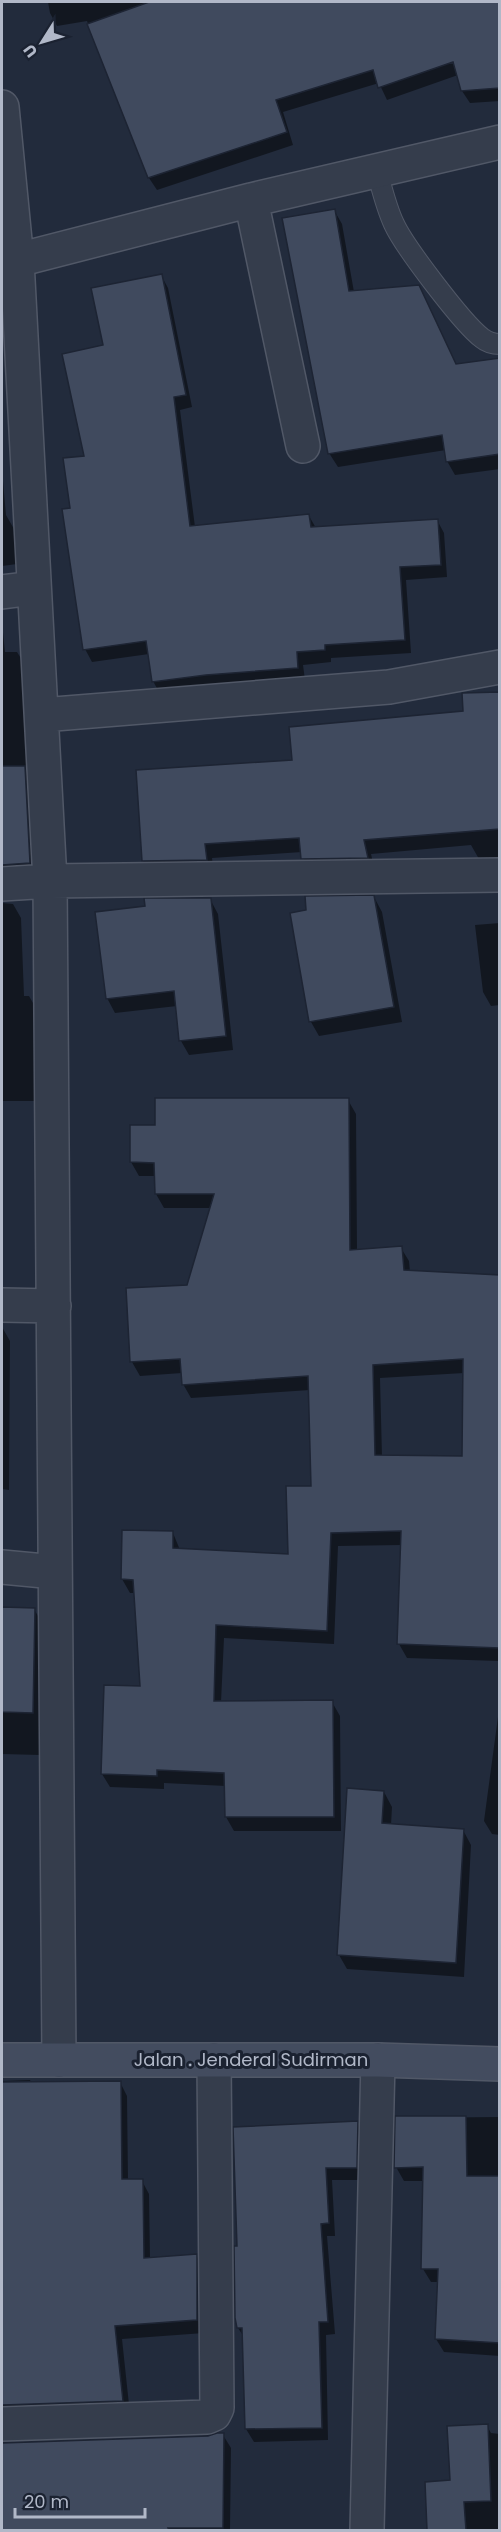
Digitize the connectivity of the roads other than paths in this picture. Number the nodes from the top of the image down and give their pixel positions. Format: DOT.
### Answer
graph roads {
  1 [pos="2,107"];
  2 [pos="500,142"];
  3 [pos="377,171"];
  4 [pos="251,200"];
  5 [pos="9,262"];
  6 [pos="500,344"];
  7 [pos="303,446"];
  8 [pos="34,588"];
  9 [pos="2,592"];
  10 [pos="500,667"];
  11 [pos="42,715"];
  12 [pos="500,875"];
  13 [pos="50,881"];
  14 [pos="2,884"];
  15 [pos="2,1305"];
  16 [pos="54,1306"];
  17 [pos="2,1567"];
  18 [pos="55,1572"];
  19 [pos="2,2060"];
  20 [pos="59,2060"];
  21 [pos="214,2060"];
  22 [pos="378,2060"];
  23 [pos="500,2064"];
  24 [pos="2,2424"];
  25 [pos="367,2530"];
  1 -- 5 [label="street"];
  2 -- 3 [label="street"];
  3 -- 4 [label="street"];
  3 -- 6 [label="lane"];
  4 -- 5 [label="street"];
  4 -- 7 [label="street"];
  5 -- 8 [label="street"];
  8 -- 9 [label="street"];
  8 -- 11 [label="street"];
  10 -- 11 [label="street"];
  11 -- 13 [label="street"];
  12 -- 13 [label="street"];
  13 -- 14 [label="street"];
  13 -- 16 [label="street"];
  15 -- 16 [label="street"];
  16 -- 18 [label="street"];
  17 -- 18 [label="street"];
  18 -- 20 [label="street"];
  19 -- 20 [label="street, Jalan . Jenderal Sudirman"];
  20 -- 21 [label="street, Jalan . Jenderal Sudirman"];
  21 -- 22 [label="street, Jalan . Jenderal Sudirman"];
  21 -- 24 [label="street"];
  22 -- 23 [label="street, Jalan . Jenderal Sudirman"];
  22 -- 25 [label="street"];
}
